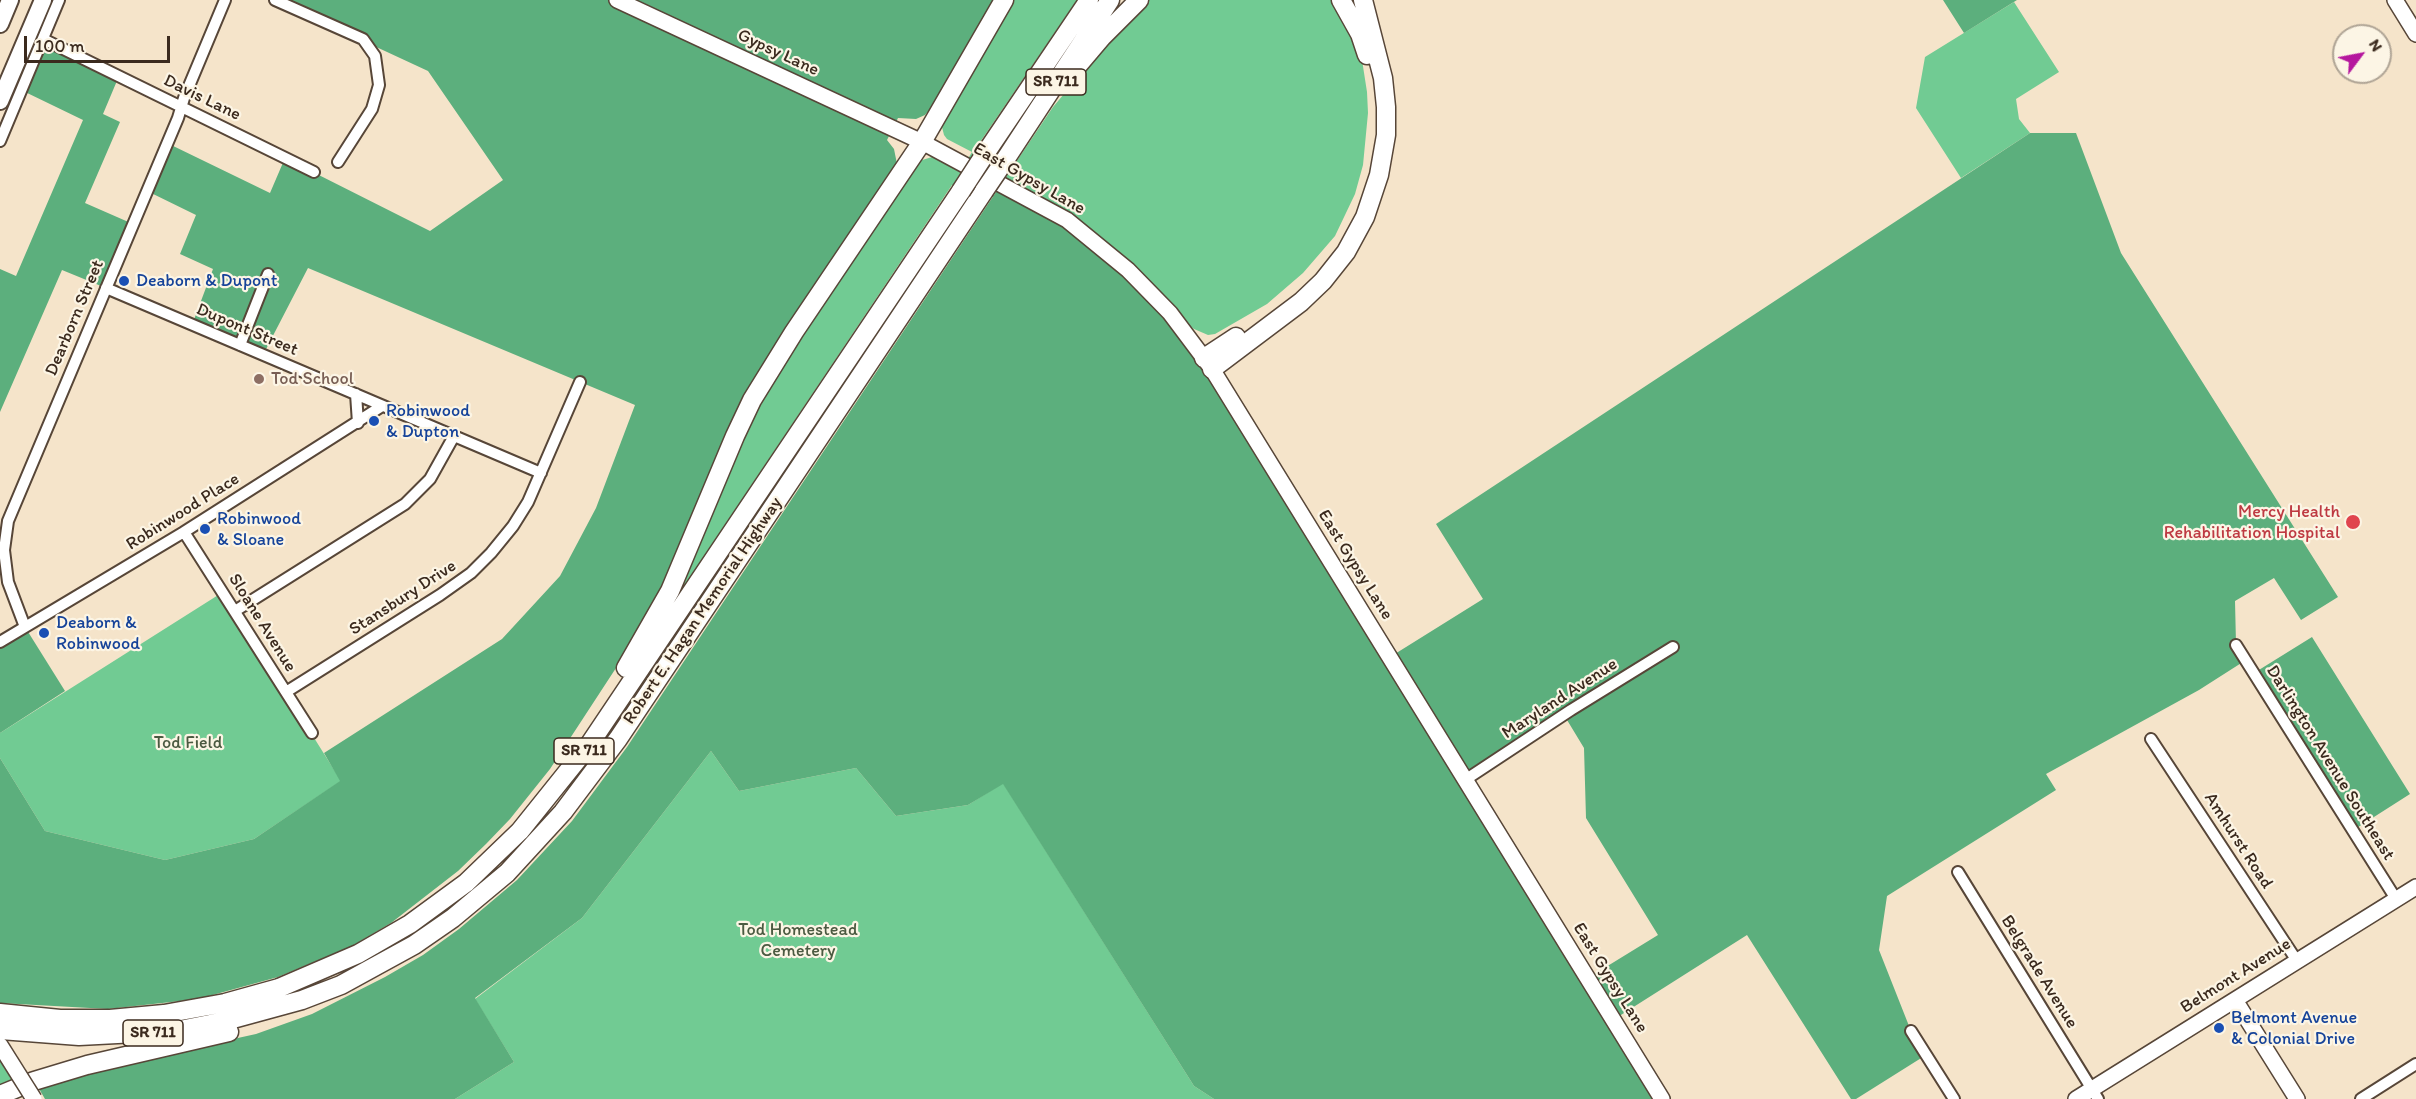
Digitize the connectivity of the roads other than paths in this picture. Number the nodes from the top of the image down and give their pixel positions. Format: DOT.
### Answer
graph roads {
  1 [pos="10,0"];
  2 [pos="43,0"];
  3 [pos="59,0"];
  4 [pos="225,0"];
  5 [pos="275,0"];
  6 [pos="617,0"];
  7 [pos="1004,0"];
  8 [pos="1089,0"];
  9 [pos="1110,0"];
  10 [pos="1139,0"];
  11 [pos="1341,0"];
  12 [pos="1363,0"];
  13 [pos="2395,0"];
  14 [pos="0,24"];
  15 [pos="2416,34"];
  16 [pos="43,39"];
  17 [pos="1047,96"];
  18 [pos="0,101"];
  19 [pos="181,107"];
  20 [pos="0,141"];
  21 [pos="922,142"];
  22 [pos="338,162"];
  23 [pos="314,172"];
  24 [pos="268,274"];
  25 [pos="106,288"];
  26 [pos="240,345"];
  27 [pos="1208,364"];
  28 [pos="580,382"];
  29 [pos="356,394"];
  30 [pos="382,406"];
  31 [pos="358,423"];
  32 [pos="454,436"];
  33 [pos="541,473"];
  34 [pos="184,532"];
  35 [pos="235,611"];
  36 [pos="25,627"];
  37 [pos="0,642"];
  38 [pos="2236,645"];
  39 [pos="1673,647"];
  40 [pos="286,692"];
  41 [pos="312,733"];
  42 [pos="2151,739"];
  43 [pos="589,745"];
  44 [pos="1465,780"];
  45 [pos="1958,872"];
  46 [pos="2416,887"];
  47 [pos="2396,899"];
  48 [pos="2297,961"];
  49 [pos="302,1000"];
  50 [pos="2235,1000"];
  51 [pos="0,1013"];
  52 [pos="0,1030"];
  53 [pos="1911,1031"];
  54 [pos="0,1045"];
  55 [pos="2416,1064"];
  56 [pos="2095,1094"];
  57 [pos="0,1095"];
  58 [pos="34,1099"];
  59 [pos="1662,1099"];
  60 [pos="1954,1099"];
  61 [pos="2076,1099"];
  62 [pos="2297,1099"];
  63 [pos="2361,1099"];
  1 -- 14 [label="main road"];
  2 -- 18 [label="main road"];
  3 -- 16 [label="street"];
  4 -- 19 [label="street, Dearborn Street"];
  5 -- 22 [label="street"];
  6 -- 21 [label="main road, Gypsy Lane"];
  7 -- 21 [label="highway"];
  8 -- 43 [label="highway, Robert E. Hagan Memorial Highway / SR 711, bridge"];
  9 -- 17 [label="highway, Robert E. Hagan Memorial Highway / SR 711"];
  10 -- 17 [label="highway"];
  11 -- 27 [label="highway"];
  12 -- 27 [label="highway"];
  13 -- 15 [label="main road"];
  16 -- 19 [label="street, Davis Lane"];
  16 -- 20 [label="street"];
  17 -- 49 [label="highway, Robert E. Hagan Memorial Highway / SR 711, bridge"];
  19 -- 23 [label="street, Davis Lane"];
  19 -- 25 [label="street, Dearborn Street"];
  21 -- 27 [label="main road, East Gypsy Lane"];
  21 -- 43 [label="highway"];
  24 -- 26 [label="street"];
  25 -- 26 [label="street, Dupont Street"];
  25 -- 36 [label="street, Dearborn Street"];
  26 -- 29 [label="street, Dupont Street"];
  27 -- 44 [label="main road, East Gypsy Lane"];
  28 -- 33 [label="street, Stansbury Drive"];
  29 -- 30 [label="street, Dupont Street"];
  29 -- 31 [label="street"];
  30 -- 31 [label="street, Robinwood Place"];
  30 -- 32 [label="street, Dupont Street"];
  31 -- 34 [label="street, Robinwood Place"];
  32 -- 33 [label="street, Dupont Street"];
  32 -- 35 [label="street"];
  33 -- 40 [label="street, Stansbury Drive"];
  34 -- 35 [label="street, Sloane Avenue"];
  34 -- 36 [label="street, Robinwood Place"];
  35 -- 40 [label="street, Sloane Avenue"];
  36 -- 37 [label="street"];
  38 -- 47 [label="street, Darlington Avenue Southeast"];
  39 -- 44 [label="street, Maryland Avenue"];
  40 -- 41 [label="street, Sloane Avenue"];
  42 -- 48 [label="street, Amhurst Road"];
  43 -- 51 [label="highway, Robert E. Hagan Memorial Highway / SR 711"];
  44 -- 59 [label="main road, East Gypsy Lane"];
  45 -- 56 [label="street, Belgrade Avenue"];
  46 -- 47 [label="main road, Belmont Avenue"];
  47 -- 48 [label="main road, Belmont Avenue"];
  48 -- 50 [label="main road, Belmont Avenue"];
  49 -- 52 [label="highway, Robert E. Hagan Memorial Highway / SR 711"];
  49 -- 57 [label="highway"];
  50 -- 56 [label="main road, Belmont Avenue"];
  50 -- 62 [label="main road"];
  53 -- 60 [label="street"];
  54 -- 58 [label="main road, bridge"];
  55 -- 63 [label="street"];
  56 -- 61 [label="main road, Belmont Avenue"];
}
